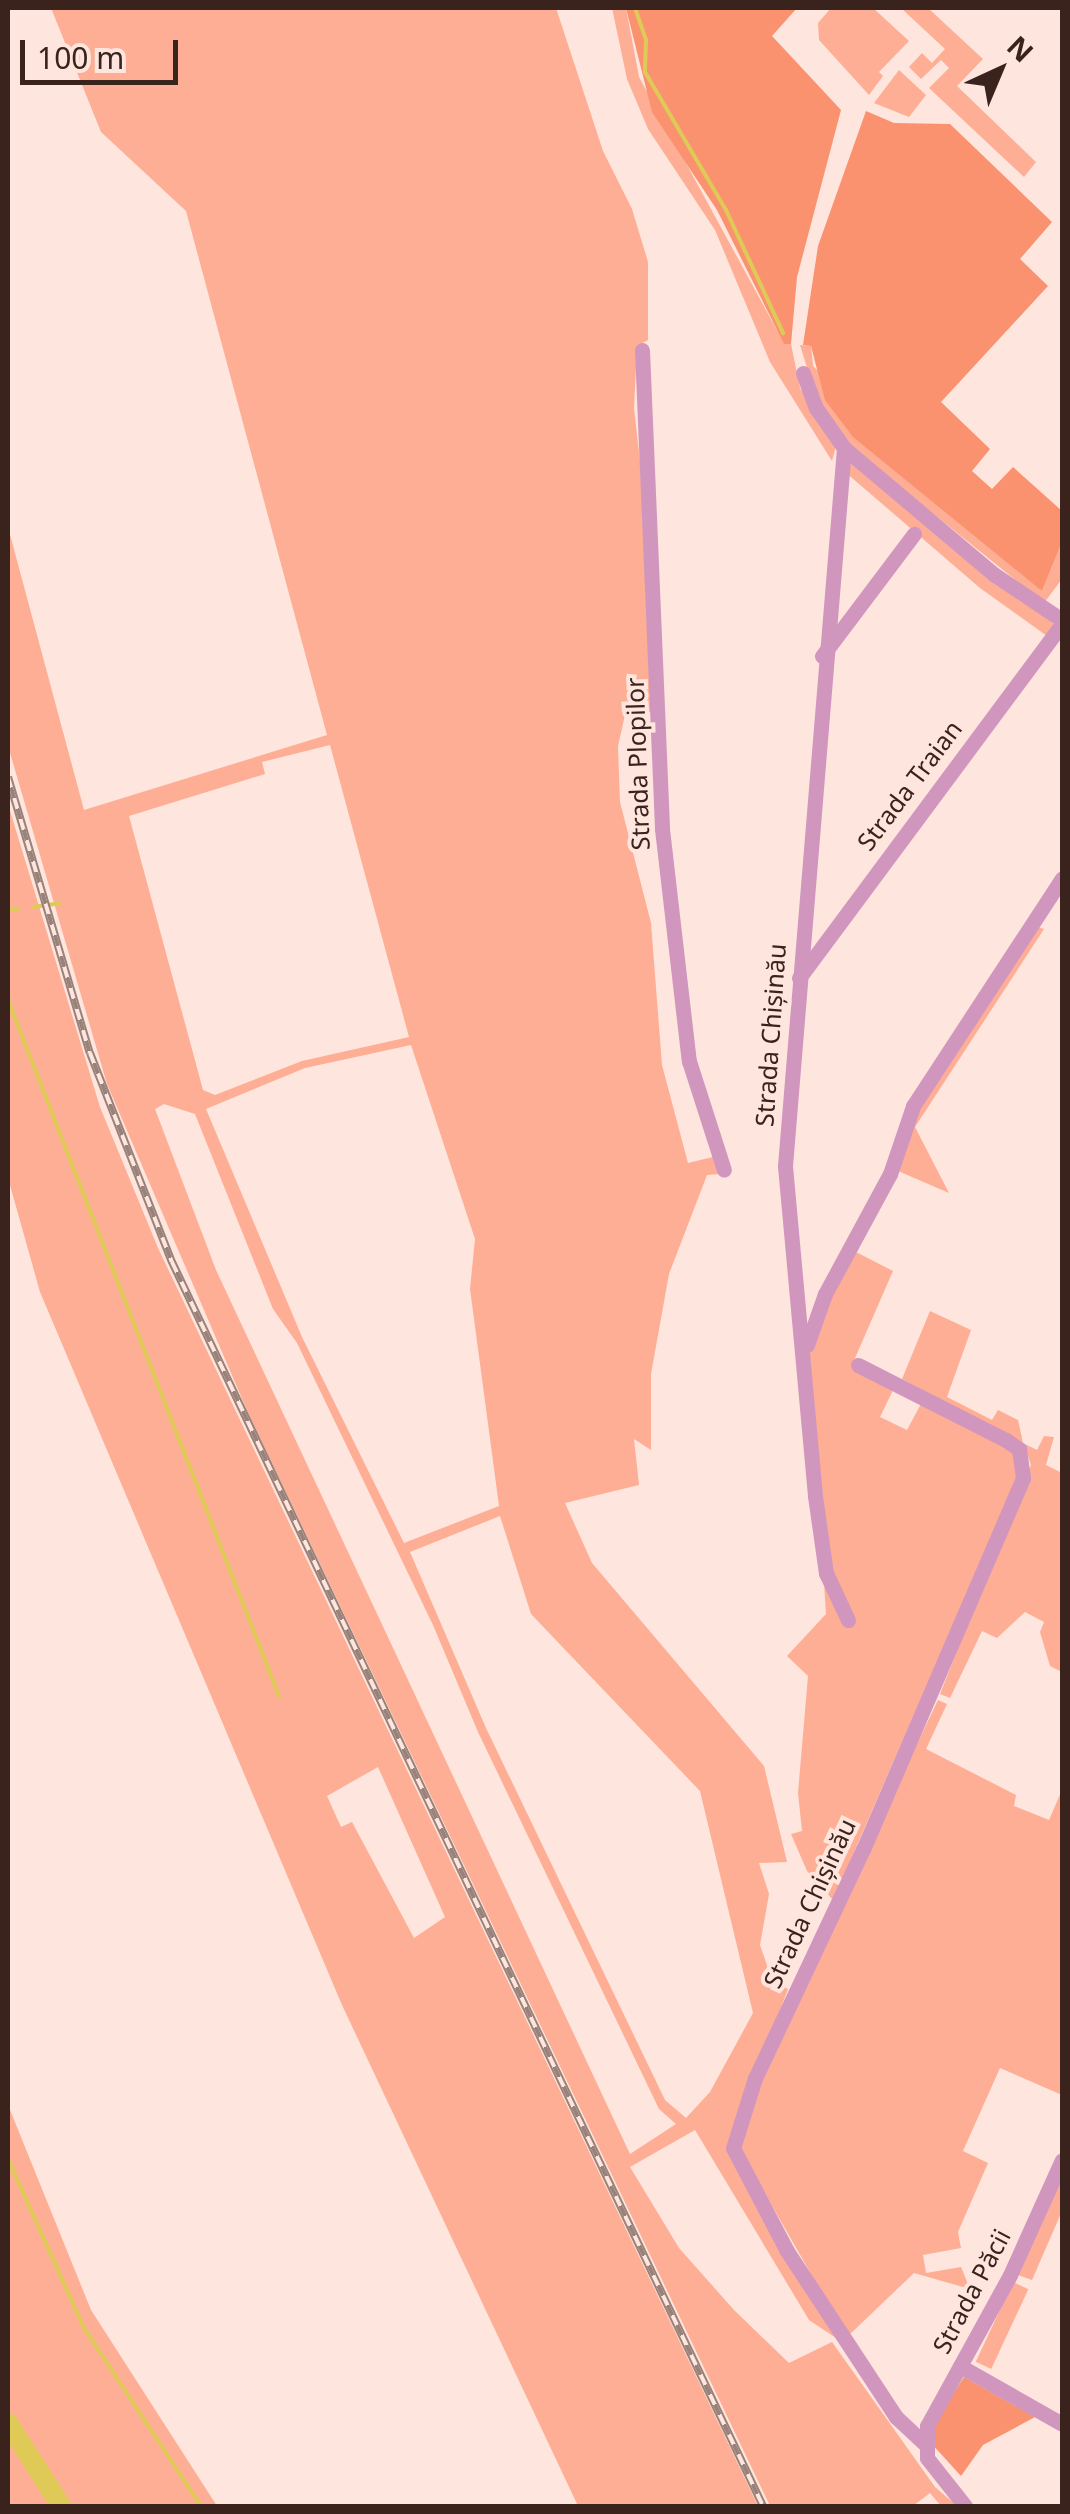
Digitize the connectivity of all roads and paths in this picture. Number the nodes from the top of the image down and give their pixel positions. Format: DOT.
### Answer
graph roads {
  1 [pos="642,350"];
  2 [pos="803,373"];
  3 [pos="844,448"];
  4 [pos="914,534"];
  5 [pos="1062,622"];
  6 [pos="822,656"];
  7 [pos="1062,878"];
  8 [pos="798,978"];
  9 [pos="724,1170"];
  10 [pos="805,1351"];
  11 [pos="858,1365"];
  12 [pos="848,1620"];
  13 [pos="1062,2160"];
  14 [pos="960,2366"];
  15 [pos="1062,2424"];
  16 [pos="926,2446"];
  17 [pos="965,2506"];
  1 -- 9 [label="street, Strada Plopilor"];
  2 -- 3 [label="street"];
  3 -- 5 [label="street"];
  3 -- 6 [label="street, Strada Chișinău"];
  4 -- 6 [label="street"];
  5 -- 8 [label="street, Strada Traian"];
  6 -- 8 [label="street, Strada Chișinău"];
  7 -- 10 [label="street"];
  8 -- 10 [label="street, Strada Chișinău"];
  10 -- 12 [label="street, Strada Chișinău"];
  11 -- 16 [label="street, Strada Chișinău"];
  13 -- 14 [label="street, Strada Păcii"];
  14 -- 15 [label="street"];
  14 -- 16 [label="street, Strada Păcii"];
  16 -- 17 [label="street, Strada Chișinău"];
}
